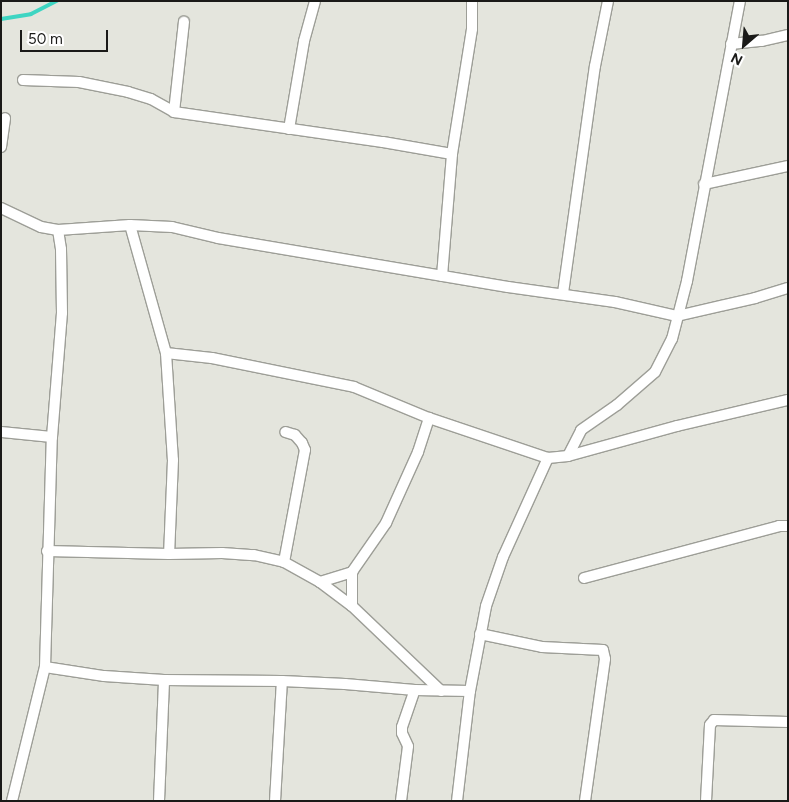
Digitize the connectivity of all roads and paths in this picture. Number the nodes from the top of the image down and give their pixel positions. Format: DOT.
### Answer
graph roads {
  1 [pos="316,1"];
  2 [pos="472,1"];
  3 [pos="608,1"];
  4 [pos="740,1"];
  5 [pos="184,22"];
  6 [pos="788,35"];
  7 [pos="731,44"];
  8 [pos="23,80"];
  9 [pos="174,112"];
  10 [pos="5,118"];
  11 [pos="289,129"];
  12 [pos="1,147"];
  13 [pos="452,154"];
  14 [pos="788,166"];
  15 [pos="704,184"];
  16 [pos="1,208"];
  17 [pos="130,225"];
  18 [pos="58,230"];
  19 [pos="442,276"];
  20 [pos="788,288"];
  21 [pos="562,293"];
  22 [pos="677,316"];
  23 [pos="166,353"];
  24 [pos="788,400"];
  25 [pos="429,418"];
  26 [pos="1,432"];
  27 [pos="285,432"];
  28 [pos="52,437"];
  29 [pos="568,456"];
  30 [pos="548,458"];
  31 [pos="788,526"];
  32 [pos="47,550"];
  33 [pos="170,554"];
  34 [pos="284,562"];
  35 [pos="352,572"];
  36 [pos="584,578"];
  37 [pos="320,582"];
  38 [pos="352,606"];
  39 [pos="480,634"];
  40 [pos="45,667"];
  41 [pos="164,680"];
  42 [pos="282,681"];
  43 [pos="415,690"];
  44 [pos="441,691"];
  45 [pos="470,691"];
  46 [pos="788,722"];
  47 [pos="12,801"];
  48 [pos="159,801"];
  49 [pos="275,801"];
  50 [pos="401,801"];
  51 [pos="457,801"];
  52 [pos="586,801"];
  53 [pos="706,801"];
  1 -- 11 [label="street"];
  2 -- 13 [label="street"];
  3 -- 21 [label="street"];
  4 -- 7 [label="street"];
  5 -- 9 [label="street"];
  6 -- 7 [label="street"];
  7 -- 15 [label="street"];
  8 -- 9 [label="street"];
  9 -- 11 [label="street"];
  10 -- 12 [label="street"];
  11 -- 13 [label="street"];
  13 -- 19 [label="street"];
  14 -- 15 [label="street"];
  15 -- 22 [label="street"];
  16 -- 18 [label="street"];
  17 -- 18 [label="street"];
  17 -- 19 [label="street"];
  17 -- 23 [label="street"];
  18 -- 28 [label="street"];
  19 -- 21 [label="street"];
  20 -- 22 [label="street"];
  21 -- 22 [label="street"];
  22 -- 29 [label="street"];
  23 -- 25 [label="street"];
  23 -- 33 [label="street"];
  24 -- 29 [label="street"];
  25 -- 30 [label="street"];
  25 -- 35 [label="street"];
  26 -- 28 [label="street"];
  27 -- 34 [label="street"];
  28 -- 32 [label="street"];
  29 -- 30 [label="street"];
  30 -- 39 [label="street"];
  31 -- 36 [label="street"];
  32 -- 33 [label="street"];
  32 -- 40 [label="street"];
  33 -- 34 [label="street"];
  34 -- 37 [label="street"];
  35 -- 37 [label="street"];
  35 -- 38 [label="street"];
  37 -- 38 [label="street"];
  38 -- 44 [label="street"];
  39 -- 45 [label="street"];
  39 -- 52 [label="street"];
  40 -- 41 [label="street"];
  40 -- 47 [label="street"];
  41 -- 42 [label="street"];
  41 -- 48 [label="street"];
  42 -- 43 [label="street"];
  42 -- 49 [label="street"];
  43 -- 44 [label="street"];
  43 -- 50 [label="street"];
  44 -- 45 [label="street"];
  45 -- 51 [label="street"];
  46 -- 53 [label="street"];
}
